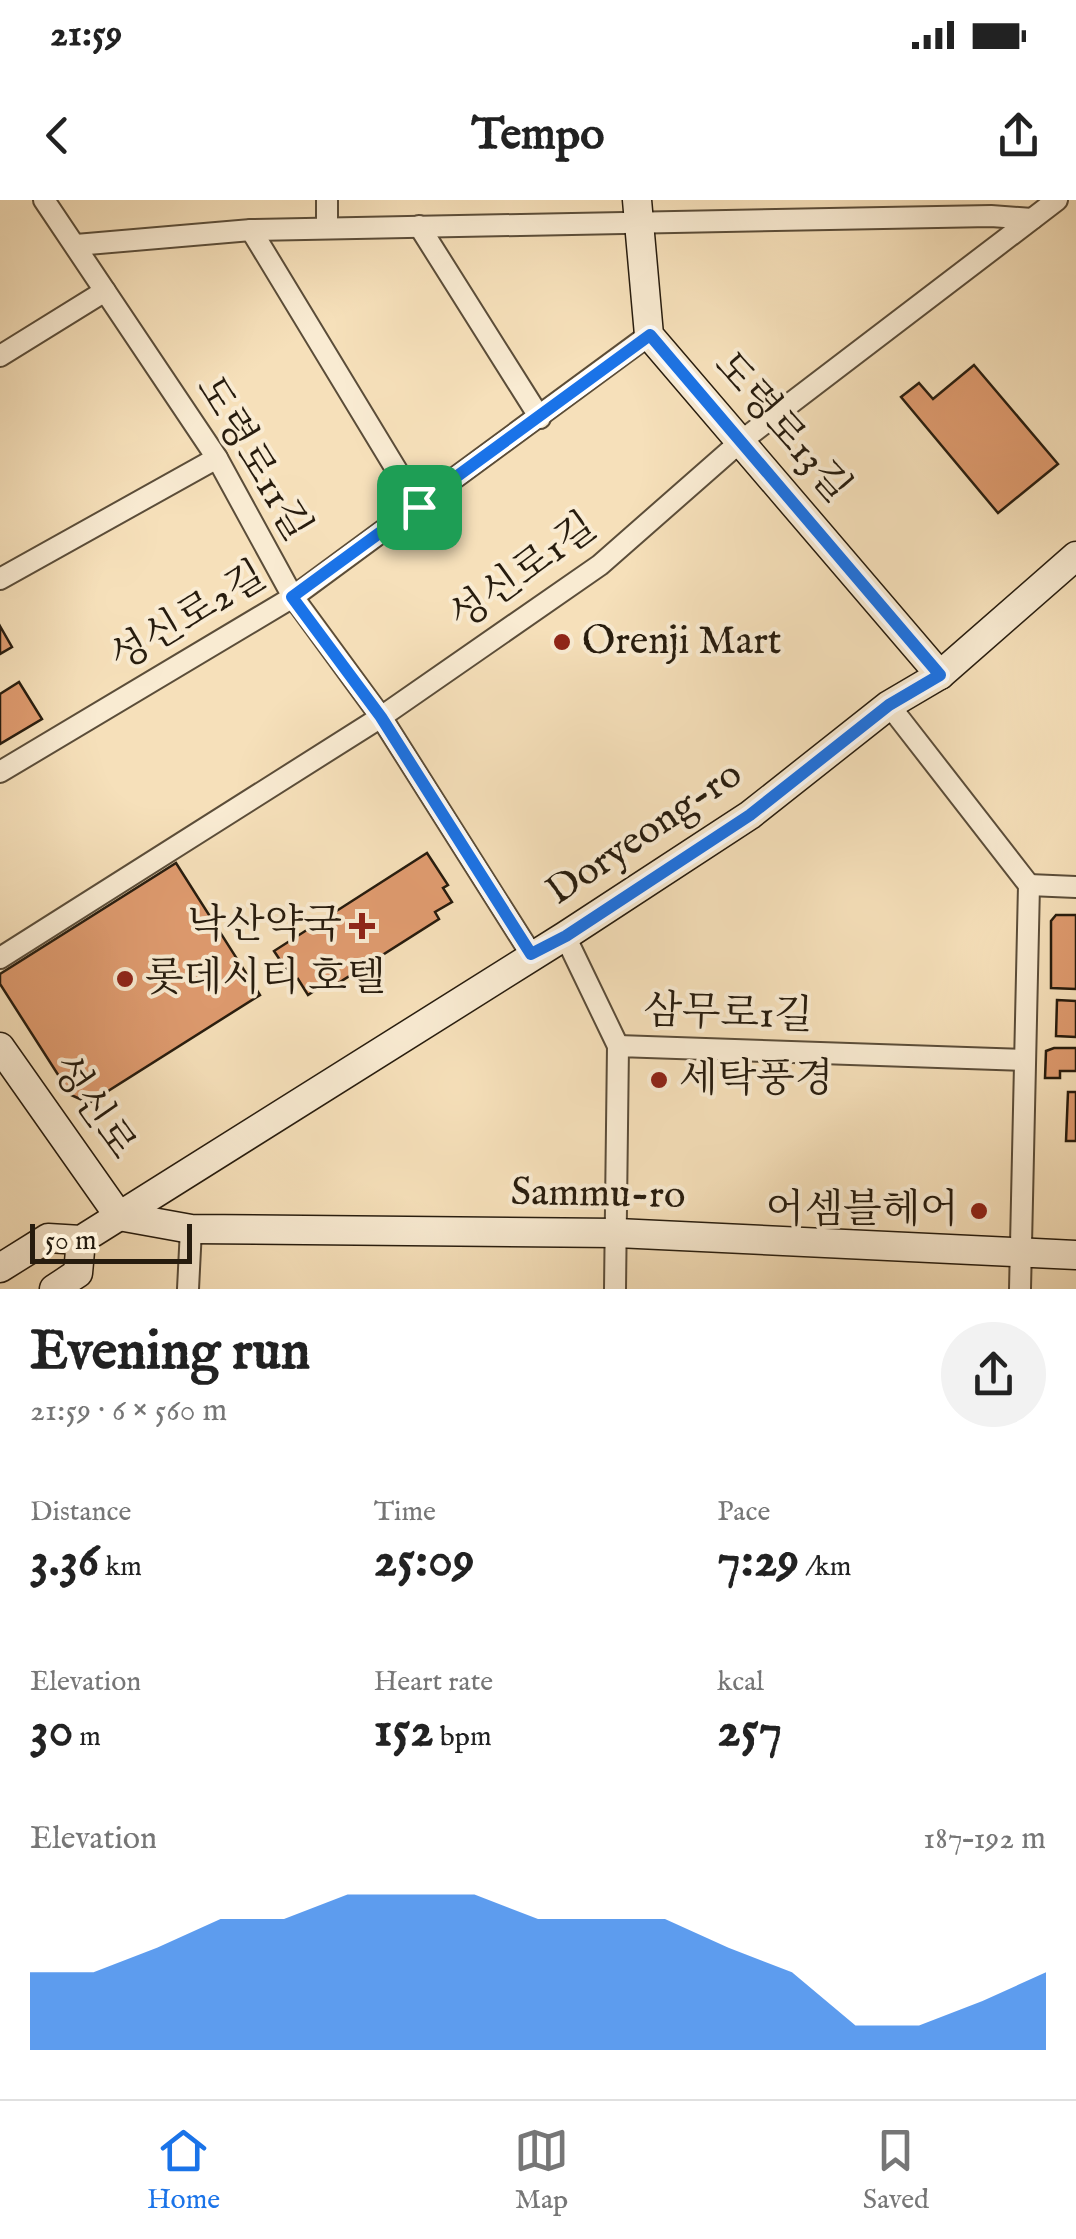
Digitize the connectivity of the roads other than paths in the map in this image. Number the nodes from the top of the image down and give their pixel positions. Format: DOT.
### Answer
graph roads {
  1 [pos="44,200"];
  2 [pos="327,200"];
  3 [pos="1057,200"];
  4 [pos="637,212"];
  5 [pos="1032,220"];
  6 [pos="419,226"];
  7 [pos="328,228"];
  8 [pos="252,230"];
  9 [pos="76,245"];
  10 [pos="105,291"];
  11 [pos="650,335"];
  12 [pos="0,356"];
  13 [pos="540,418"];
  14 [pos="740,442"];
  15 [pos="217,458"];
  16 [pos="419,507"];
  17 [pos="1076,556"];
  18 [pos="0,579"];
  19 [pos="292,597"];
  20 [pos="940,675"];
  21 [pos="889,705"];
  22 [pos="381,717"];
  23 [pos="0,772"];
  24 [pos="1029,885"];
  25 [pos="1076,886"];
  26 [pos="566,936"];
  27 [pos="531,954"];
  28 [pos="0,958"];
  29 [pos="618,1046"];
  30 [pos="0,1047"];
  31 [pos="1023,1060"];
  32 [pos="120,1216"];
  33 [pos="191,1229"];
  34 [pos="617,1233"];
  35 [pos="81,1240"];
  36 [pos="1022,1252"];
  37 [pos="1076,1255"];
  38 [pos="0,1268"];
  39 [pos="54,1289"];
  40 [pos="188,1289"];
  41 [pos="616,1289"];
  42 [pos="1020,1289"];
  1 -- 9 [label="street, 도령로11길"];
  2 -- 7 [label="street"];
  3 -- 5 [label="street, 성신로1길"];
  4 -- 5 [label="street"];
  4 -- 6 [label="street"];
  4 -- 11 [label="main road"];
  5 -- 14 [label="street, 성신로1길"];
  6 -- 7 [label="street"];
  6 -- 13 [label="street"];
  7 -- 8 [label="street"];
  8 -- 9 [label="street"];
  8 -- 16 [label="street"];
  9 -- 10 [label="street, 도령로11길"];
  10 -- 12 [label="street"];
  10 -- 15 [label="street, 도령로11길"];
  11 -- 13 [label="street, 성신로2길"];
  11 -- 14 [label="main road, 도령로13길"];
  13 -- 16 [label="street, 성신로2길"];
  14 -- 20 [label="main road, 도령로13길"];
  14 -- 22 [label="street, 성신로1길"];
  15 -- 18 [label="street"];
  15 -- 19 [label="street, 도령로11길"];
  16 -- 19 [label="street, 성신로2길"];
  17 -- 20 [label="main road, Doryeong-ro"];
  19 -- 22 [label="street, 도령로11길"];
  19 -- 23 [label="street, 성신로2길"];
  20 -- 21 [label="main road, Doryeong-ro"];
  21 -- 24 [label="street"];
  21 -- 26 [label="main road, Doryeong-ro"];
  22 -- 27 [label="street, 도령로11길"];
  22 -- 28 [label="street, 성신로1길"];
  24 -- 25 [label="street"];
  24 -- 31 [label="street"];
  26 -- 27 [label="main road, Doryeong-ro"];
  26 -- 29 [label="street"];
  27 -- 32 [label="main road, Doryeong-ro"];
  29 -- 31 [label="street, 삼무로1길"];
  29 -- 34 [label="street, 삼무로1길"];
  30 -- 32 [label="main road, 성신로"];
  31 -- 36 [label="street"];
  32 -- 33 [label="main road, Sammu-ro"];
  32 -- 35 [label="main road, Doryeong-ro"];
  33 -- 34 [label="main road, Sammu-ro"];
  33 -- 40 [label="street"];
  34 -- 36 [label="main road, Sammu-ro"];
  34 -- 41 [label="street, 삼무로1길"];
  35 -- 38 [label="main road, Doryeong-ro"];
  35 -- 39 [label="main road"];
  36 -- 37 [label="main road, Sammu-ro"];
  36 -- 42 [label="street"];
}
